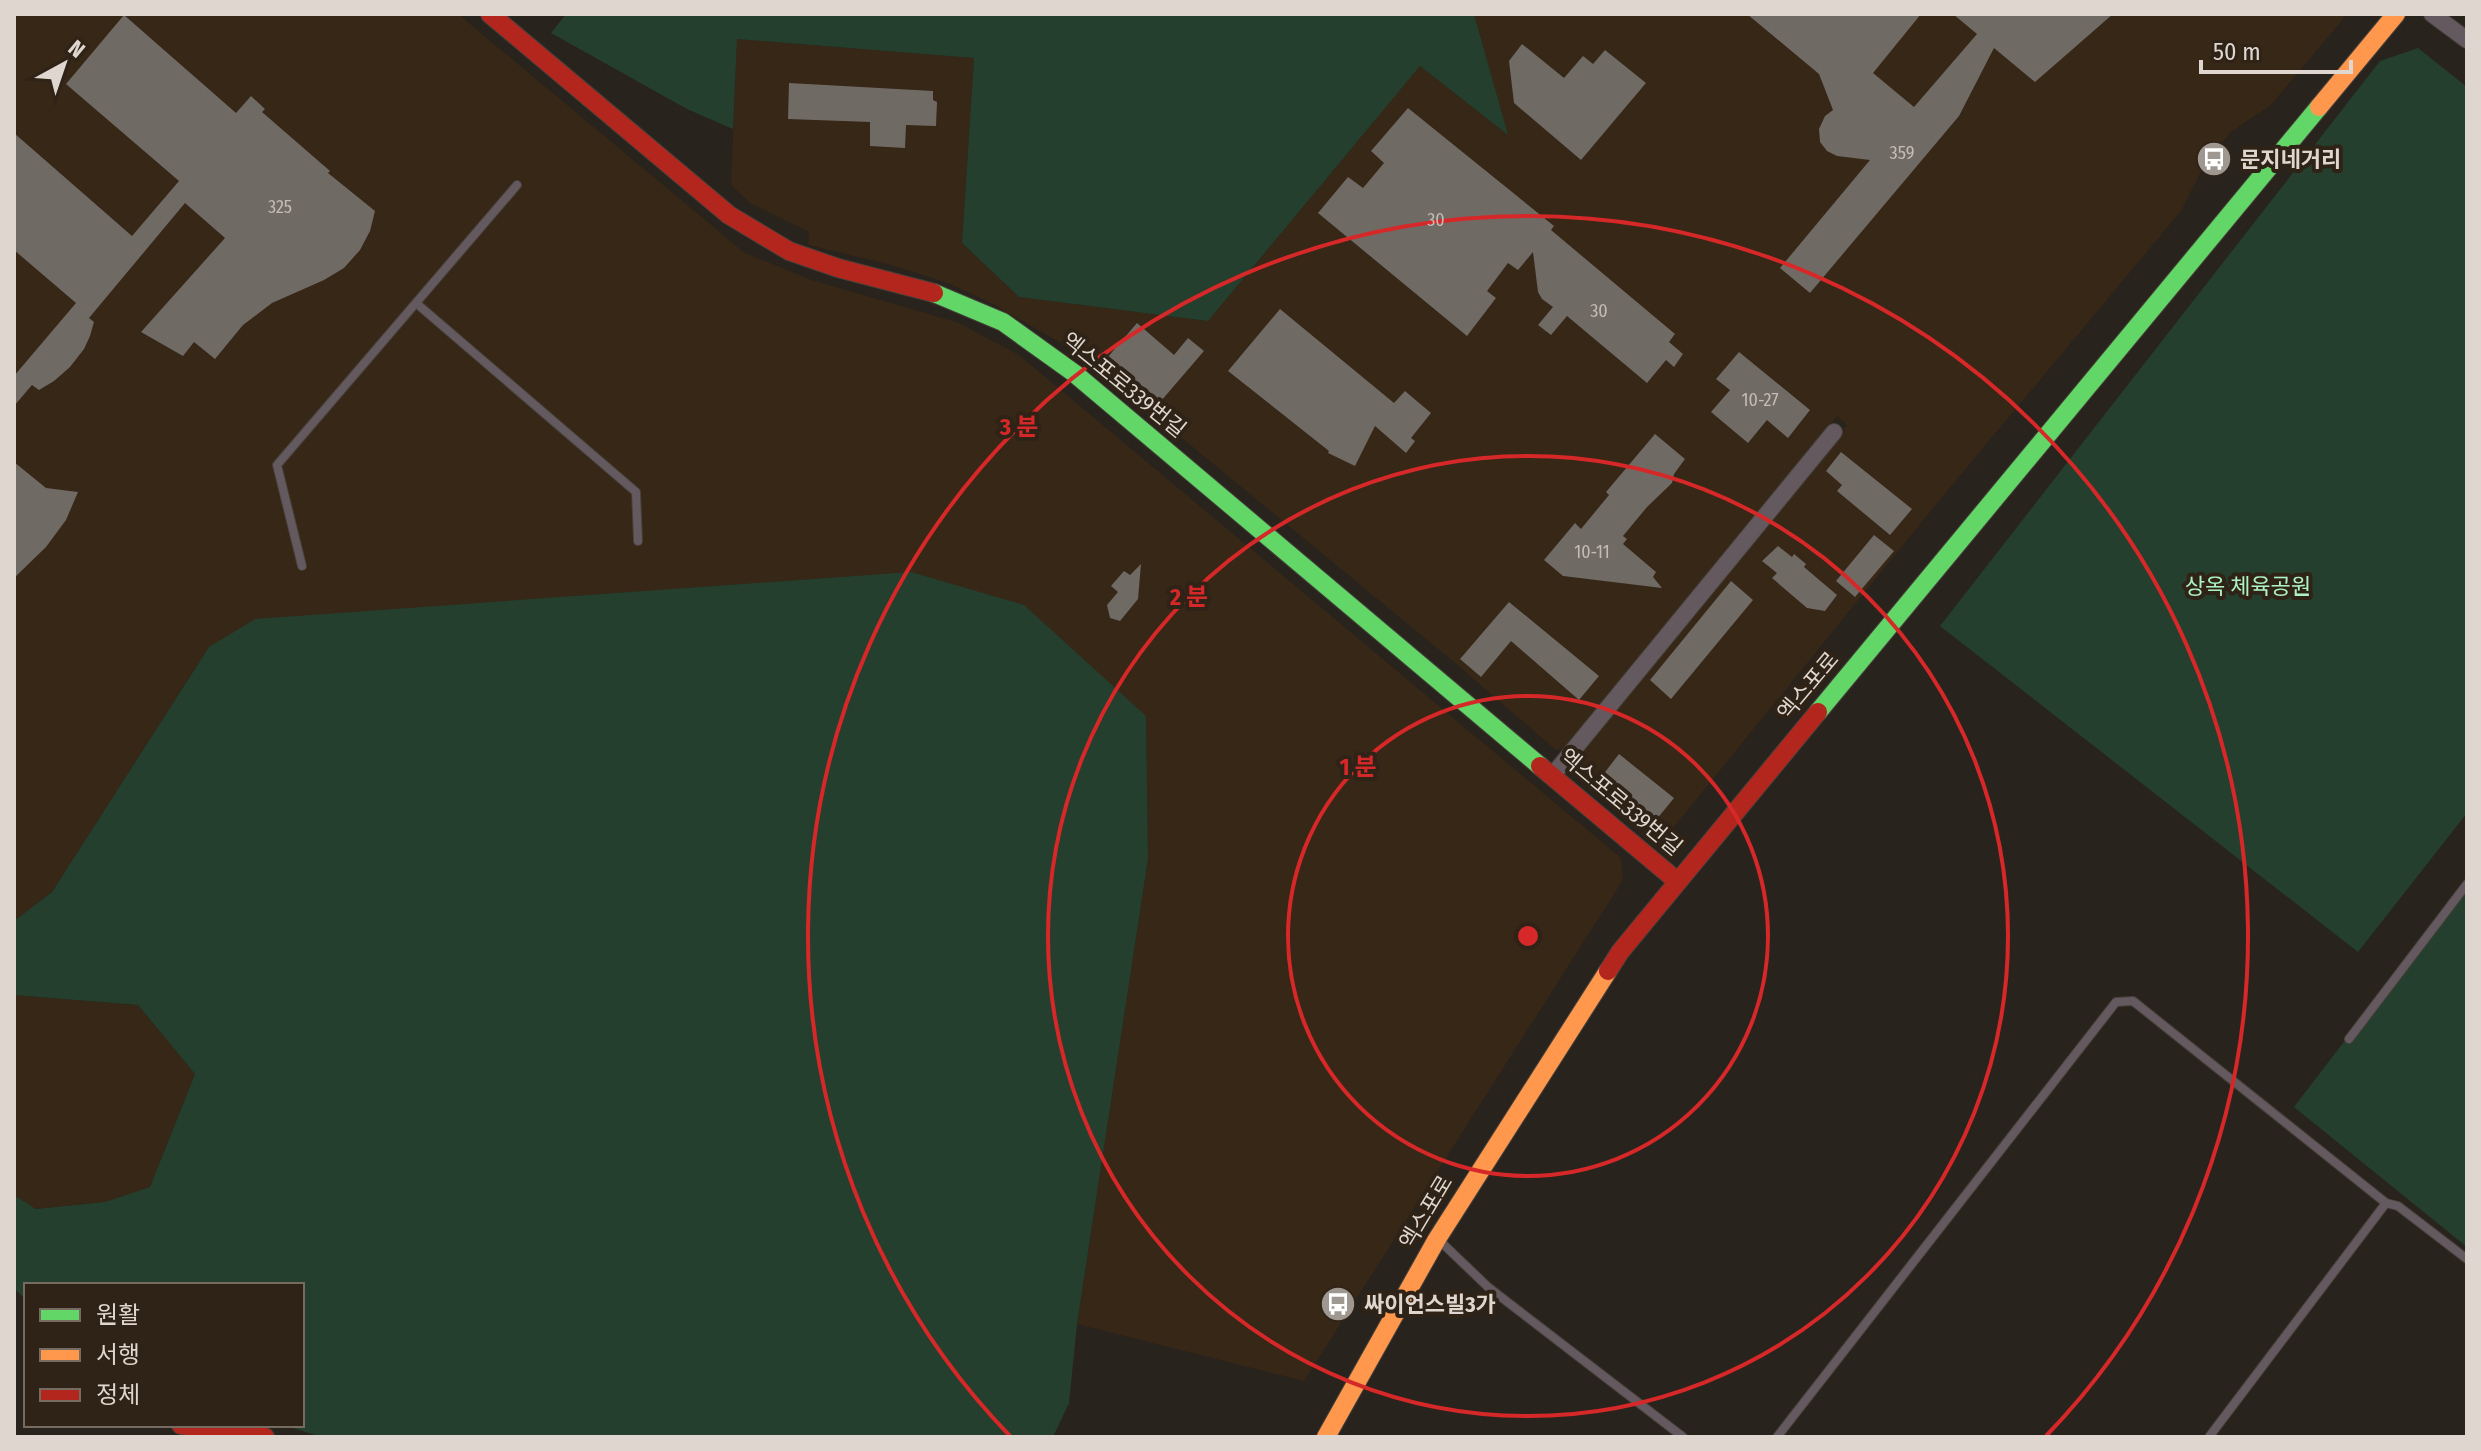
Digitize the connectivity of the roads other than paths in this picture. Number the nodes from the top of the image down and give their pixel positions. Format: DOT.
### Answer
graph roads {
  1 [pos="490,14"];
  2 [pos="2396,14"];
  3 [pos="2432,14"];
  4 [pos="2467,40"];
  5 [pos="517,185"];
  6 [pos="416,303"];
  7 [pos="1834,432"];
  8 [pos="638,541"];
  9 [pos="302,566"];
  10 [pos="1552,776"];
  11 [pos="1677,881"];
  12 [pos="2467,884"];
  13 [pos="2349,1039"];
  14 [pos="2386,1203"];
  15 [pos="1437,1239"];
  16 [pos="2467,1259"];
  17 [pos="190,1427"];
  18 [pos="265,1437"];
  19 [pos="1326,1437"];
  20 [pos="1683,1437"];
  21 [pos="1777,1437"];
  22 [pos="2209,1437"];
  1 -- 10 [label="main road, 엑스포로339번길"];
  2 -- 11 [label="main road, 엑스포로"];
  3 -- 4 [label="street"];
  5 -- 6 [label="lane"];
  6 -- 8 [label="lane"];
  6 -- 9 [label="lane"];
  7 -- 10 [label="street"];
  10 -- 11 [label="main road, 엑스포로339번길"];
  11 -- 15 [label="main road, 엑스포로"];
  12 -- 13 [label="lane"];
  14 -- 16 [label="lane"];
  14 -- 21 [label="lane"];
  14 -- 22 [label="lane"];
  15 -- 19 [label="main road, 엑스포로"];
  15 -- 20 [label="lane"];
  17 -- 18 [label="main road"];
}
